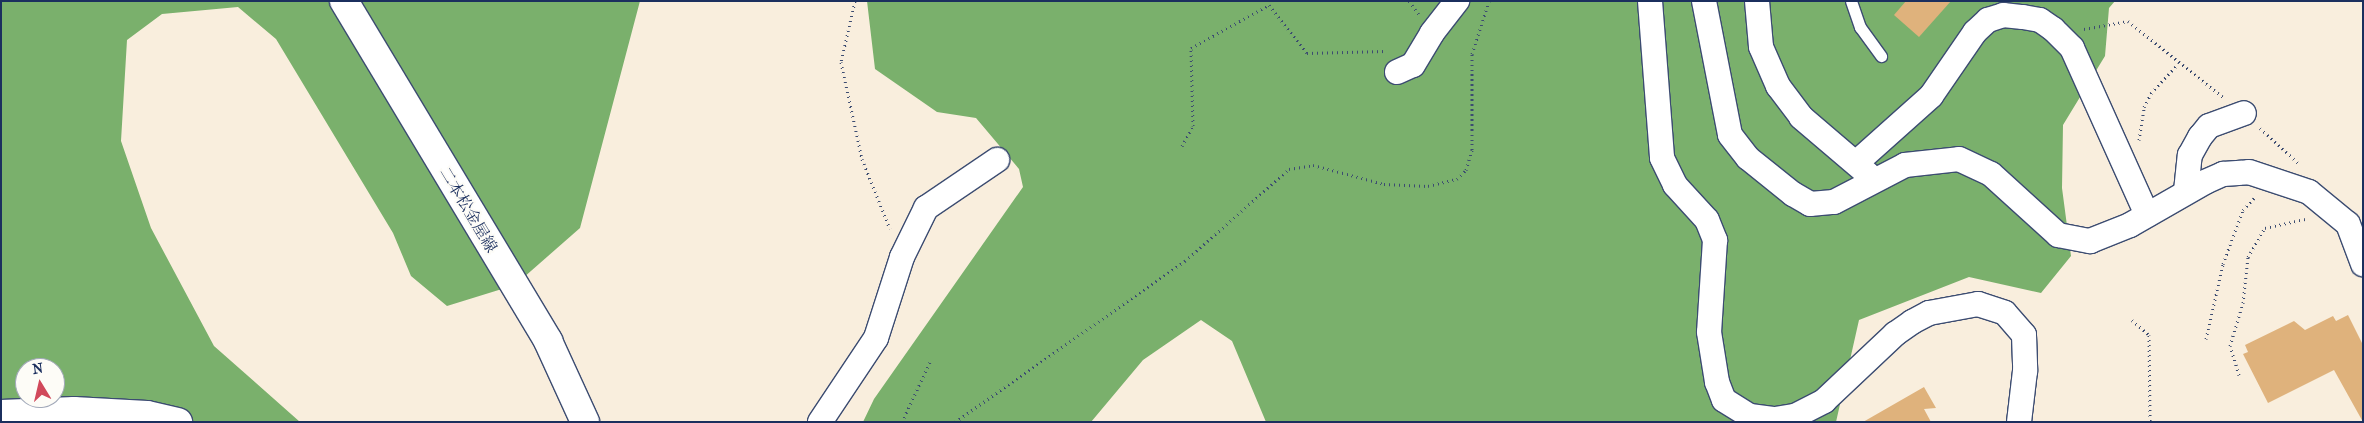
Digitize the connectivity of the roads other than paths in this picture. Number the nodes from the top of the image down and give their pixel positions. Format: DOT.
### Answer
graph roads {
  1 [pos="344,1"];
  2 [pos="1457,1"];
  3 [pos="1650,1"];
  4 [pos="1704,1"];
  5 [pos="1757,1"];
  6 [pos="1851,1"];
  7 [pos="1881,56"];
  8 [pos="1396,72"];
  9 [pos="2244,113"];
  10 [pos="997,160"];
  11 [pos="1856,163"];
  12 [pos="1874,180"];
  13 [pos="2186,192"];
  14 [pos="2147,215"];
  15 [pos="2363,264"];
  16 [pos="1,414"];
  17 [pos="178,422"];
  18 [pos="585,422"];
  19 [pos="820,422"];
  20 [pos="2019,422"];
  1 -- 18 [label="main road, 二本松金屋線"];
  2 -- 8 [label="street"];
  3 -- 20 [label="street"];
  4 -- 12 [label="street"];
  5 -- 11 [label="street"];
  6 -- 7 [label="lane"];
  9 -- 13 [label="street"];
  10 -- 19 [label="street"];
  11 -- 12 [label="street"];
  11 -- 14 [label="street"];
  12 -- 14 [label="street"];
  13 -- 14 [label="street"];
  13 -- 15 [label="street"];
  16 -- 17 [label="main road"];
}
